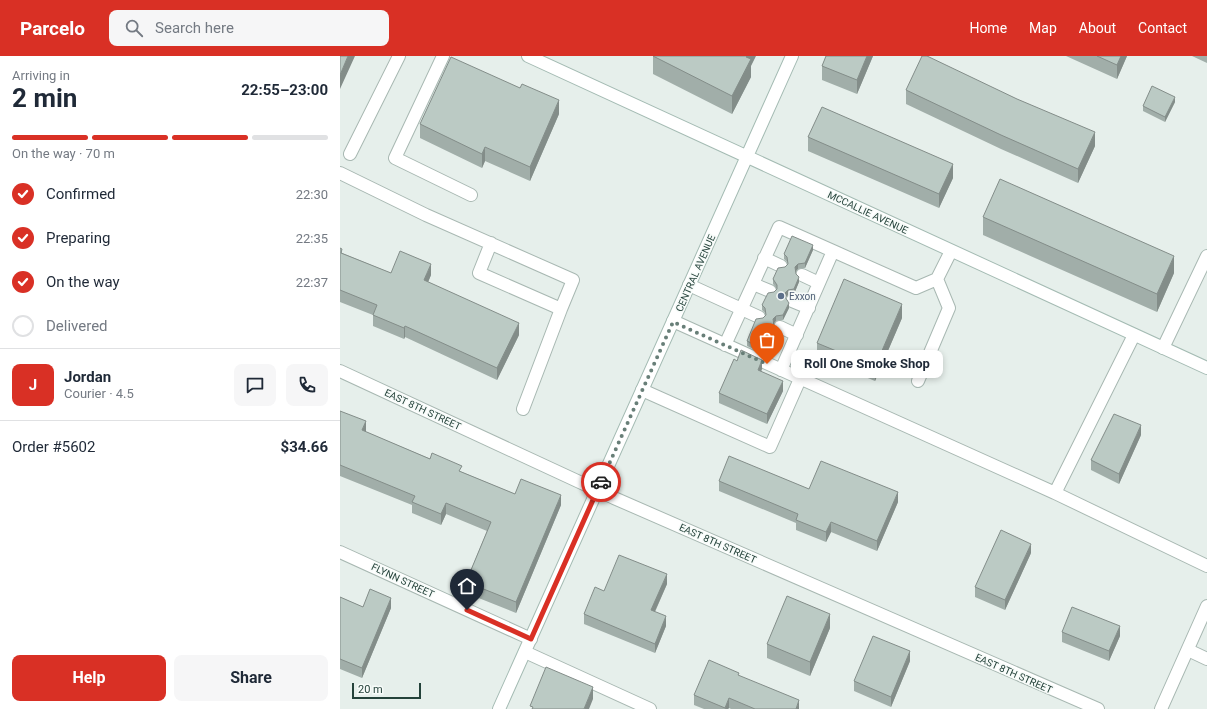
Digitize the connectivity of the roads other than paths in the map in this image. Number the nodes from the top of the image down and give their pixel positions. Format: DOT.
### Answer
graph roads {
  1 [pos="399,56"];
  2 [pos="443,56"];
  3 [pos="528,56"];
  4 [pos="792,56"];
  5 [pos="350,154"];
  6 [pos="747,156"];
  7 [pos="340,173"];
  8 [pos="471,195"];
  9 [pos="491,243"];
  10 [pos="833,251"];
  11 [pos="951,251"];
  12 [pos="1207,256"];
  13 [pos="764,258"];
  14 [pos="781,266"];
  15 [pos="802,275"];
  16 [pos="937,279"];
  17 [pos="819,283"];
  18 [pos="753,284"];
  19 [pos="689,285"];
  20 [pos="770,292"];
  21 [pos="792,301"];
  22 [pos="809,308"];
  23 [pos="561,309"];
  24 [pos="741,309"];
  25 [pos="759,317"];
  26 [pos="673,322"];
  27 [pos="780,327"];
  28 [pos="797,335"];
  29 [pos="1134,335"];
  30 [pos="725,345"];
  31 [pos="1163,348"];
  32 [pos="1207,368"];
  33 [pos="781,370"];
  34 [pos="340,371"];
  35 [pos="800,379"];
  36 [pos="918,381"];
  37 [pos="642,390"];
  38 [pos="523,409"];
  39 [pos="597,490"];
  40 [pos="1055,493"];
  41 [pos="340,552"];
  42 [pos="1207,566"];
  43 [pos="1207,606"];
  44 [pos="531,639"];
  45 [pos="1188,650"];
  46 [pos="525,652"];
  47 [pos="1207,659"];
  48 [pos="500,709"];
  49 [pos="650,709"];
  50 [pos="1098,709"];
  51 [pos="1161,709"];
  1 -- 5 [label="street"];
  2 -- 8 [label="street"];
  3 -- 6 [label="street, MCCALLIE AVENUE"];
  4 -- 6 [label="street, CENTRAL AVENUE"];
  6 -- 11 [label="street, MCCALLIE AVENUE"];
  6 -- 19 [label="street, CENTRAL AVENUE"];
  7 -- 9 [label="street"];
  9 -- 23 [label="street"];
  9 -- 23 [label="street"];
  10 -- 13 [label="street"];
  10 -- 16 [label="street"];
  10 -- 17 [label="street"];
  11 -- 16 [label="street"];
  11 -- 29 [label="street, MCCALLIE AVENUE"];
  12 -- 31 [label="street"];
  13 -- 14 [label="street"];
  13 -- 18 [label="street"];
  15 -- 17 [label="street"];
  16 -- 36 [label="street"];
  17 -- 22 [label="street"];
  18 -- 20 [label="street"];
  18 -- 24 [label="street"];
  19 -- 24 [label="street"];
  19 -- 26 [label="street, CENTRAL AVENUE"];
  21 -- 22 [label="street"];
  22 -- 28 [label="street"];
  23 -- 38 [label="street"];
  24 -- 25 [label="street"];
  24 -- 30 [label="street"];
  26 -- 30 [label="street"];
  26 -- 37 [label="street, CENTRAL AVENUE"];
  27 -- 28 [label="street"];
  28 -- 33 [label="street"];
  29 -- 31 [label="street, MCCALLIE AVENUE"];
  29 -- 40 [label="street"];
  30 -- 33 [label="street"];
  31 -- 32 [label="street, MCCALLIE AVENUE"];
  33 -- 35 [label="street"];
  34 -- 39 [label="street, EAST 8TH STREET"];
  35 -- 37 [label="street"];
  35 -- 40 [label="street"];
  37 -- 39 [label="street, CENTRAL AVENUE"];
  39 -- 44 [label="street, CENTRAL AVENUE"];
  39 -- 50 [label="street, EAST 8TH STREET"];
  40 -- 42 [label="street"];
  41 -- 44 [label="street, FLYNN STREET"];
  43 -- 45 [label="street"];
  44 -- 46 [label="street, CENTRAL AVENUE"];
  45 -- 47 [label="street"];
  45 -- 51 [label="street"];
  46 -- 48 [label="street, CENTRAL AVENUE"];
  46 -- 49 [label="street"];
}
